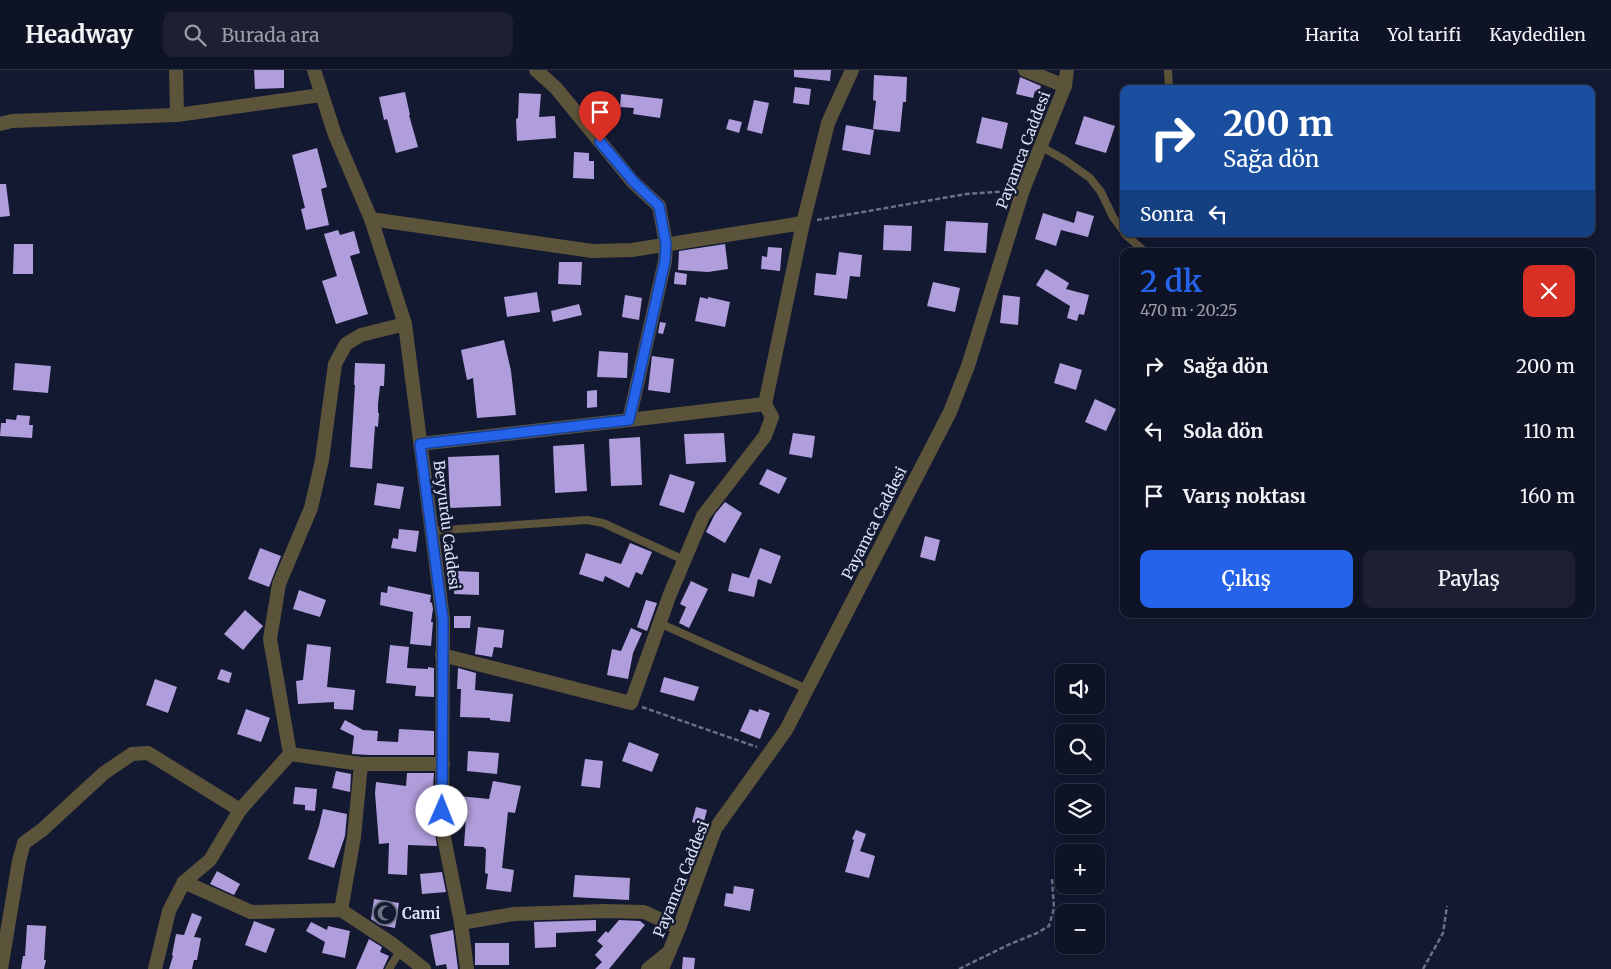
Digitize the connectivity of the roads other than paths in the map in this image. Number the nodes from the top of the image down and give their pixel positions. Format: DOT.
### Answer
graph roads {
  1 [pos="176,70"];
  2 [pos="314,70"];
  3 [pos="536,70"];
  4 [pos="852,70"];
  5 [pos="1025,70"];
  6 [pos="1067,70"];
  7 [pos="1168,70"];
  8 [pos="1169,85"];
  9 [pos="1065,86"];
  10 [pos="321,95"];
  11 [pos="177,115"];
  12 [pos="0,124"];
  13 [pos="1040,146"];
  14 [pos="370,219"];
  15 [pos="804,223"];
  16 [pos="1120,227"];
  17 [pos="1128,237"];
  18 [pos="666,244"];
  19 [pos="1141,248"];
  20 [pos="405,324"];
  21 [pos="765,404"];
  22 [pos="629,420"];
  23 [pos="420,444"];
  24 [pos="432,531"];
  25 [pos="684,560"];
  26 [pos="659,623"];
  27 [pos="442,655"];
  28 [pos="807,689"];
  29 [pos="290,754"];
  30 [pos="361,764"];
  31 [pos="443,764"];
  32 [pos="240,810"];
  33 [pos="184,882"];
  34 [pos="341,910"];
  35 [pos="461,923"];
  36 [pos="679,928"];
  37 [pos="400,950"];
  38 [pos="669,952"];
  39 [pos="0,969"];
  40 [pos="155,969"];
  41 [pos="388,969"];
  42 [pos="424,969"];
  43 [pos="467,969"];
  44 [pos="648,969"];
  45 [pos="662,969"];
  1 -- 11 [label="street"];
  2 -- 10 [label="street, Beyyurdu Caddesi"];
  3 -- 18 [label="street"];
  4 -- 15 [label="street"];
  5 -- 9 [label="street"];
  6 -- 9 [label="street, Payamca Caddesi"];
  7 -- 8 [label="lane"];
  9 -- 13 [label="street, Payamca Caddesi"];
  10 -- 11 [label="street"];
  10 -- 14 [label="street, Beyyurdu Caddesi"];
  11 -- 12 [label="street"];
  13 -- 16 [label="lane"];
  13 -- 28 [label="street, Payamca Caddesi"];
  14 -- 18 [label="street"];
  14 -- 20 [label="street, Beyyurdu Caddesi"];
  15 -- 18 [label="street"];
  15 -- 21 [label="street"];
  17 -- 19 [label="lane"];
  18 -- 22 [label="street"];
  20 -- 23 [label="street, Beyyurdu Caddesi"];
  20 -- 29 [label="street"];
  21 -- 22 [label="street"];
  21 -- 25 [label="street"];
  22 -- 23 [label="street"];
  23 -- 24 [label="street, Beyyurdu Caddesi"];
  24 -- 25 [label="lane"];
  24 -- 27 [label="street, Beyyurdu Caddesi"];
  25 -- 26 [label="street"];
  26 -- 27 [label="street"];
  26 -- 28 [label="lane"];
  27 -- 31 [label="street, Beyyurdu Caddesi"];
  28 -- 36 [label="street, Payamca Caddesi"];
  29 -- 30 [label="street"];
  29 -- 32 [label="street"];
  30 -- 31 [label="street"];
  30 -- 34 [label="street"];
  31 -- 35 [label="street, Beyyurdu Caddesi"];
  32 -- 33 [label="street"];
  32 -- 39 [label="street"];
  33 -- 34 [label="street"];
  33 -- 40 [label="street"];
  34 -- 37 [label="street"];
  35 -- 36 [label="street"];
  35 -- 43 [label="street, Beyyurdu Caddesi"];
  36 -- 38 [label="street, Payamca Caddesi"];
  37 -- 41 [label="lane"];
  37 -- 42 [label="street"];
  38 -- 44 [label="street"];
  38 -- 45 [label="street, Payamca Caddesi"];
}
